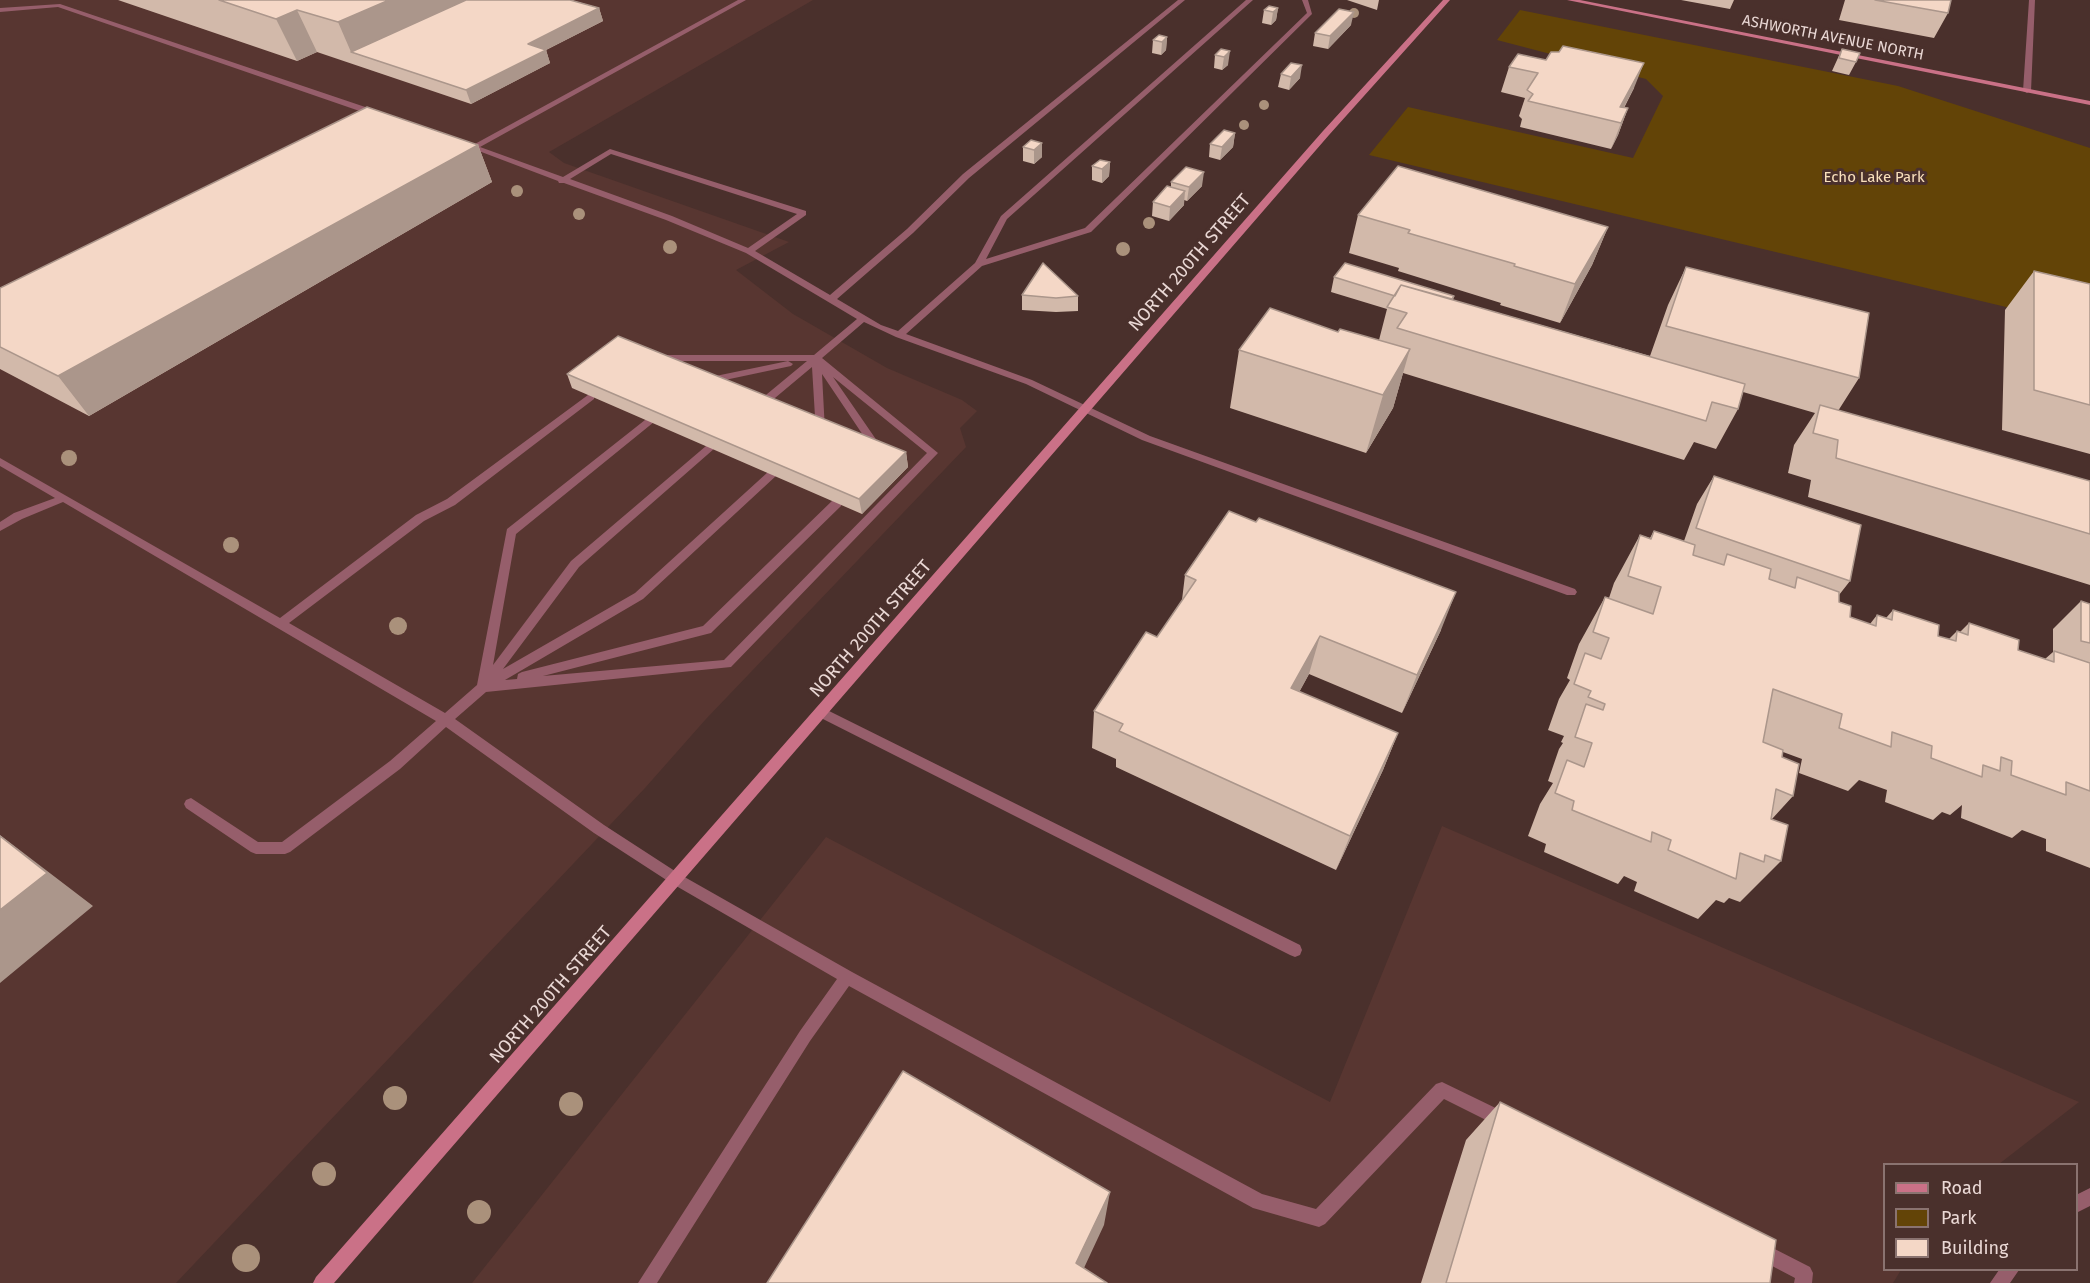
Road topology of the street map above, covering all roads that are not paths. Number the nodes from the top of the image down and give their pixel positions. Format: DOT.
graph roads {
  1 [pos="743,0"];
  2 [pos="1182,0"];
  3 [pos="1250,0"];
  4 [pos="1305,0"];
  5 [pos="1447,0"];
  6 [pos="1570,0"];
  7 [pos="2032,0"];
  8 [pos="0,10"];
  9 [pos="2027,91"];
  10 [pos="2090,103"];
  11 [pos="387,117"];
  12 [pos="452,140"];
  13 [pos="475,147"];
  14 [pos="562,181"];
  15 [pos="749,251"];
  16 [pos="979,264"];
  17 [pos="831,300"];
  18 [pos="862,319"];
  19 [pos="899,335"];
  20 [pos="653,358"];
  21 [pos="816,358"];
  22 [pos="700,382"];
  23 [pos="591,397"];
  24 [pos="759,406"];
  25 [pos="1087,410"];
  26 [pos="649,422"];
  27 [pos="820,431"];
  28 [pos="710,448"];
  29 [pos="883,457"];
  30 [pos="0,461"];
  31 [pos="772,475"];
  32 [pos="64,498"];
  33 [pos="837,503"];
  34 [pos="0,527"];
  35 [pos="1571,592"];
  36 [pos="280,624"];
  37 [pos="483,687"];
  38 [pos="821,712"];
  39 [pos="446,720"];
  40 [pos="191,804"];
  41 [pos="676,879"];
  42 [pos="1295,950"];
  43 [pos="847,977"];
  44 [pos="1517,1128"];
  45 [pos="1751,1246"];
  46 [pos="322,1283"];
  47 [pos="647,1283"];
  48 [pos="1803,1283"];
  1 -- 13 [label="street"];
  2 -- 17 [label="street"];
  3 -- 16 [label="street"];
  4 -- 16 [label="street"];
  5 -- 25 [label="street, NORTH 200TH STREET"];
  6 -- 9 [label="street, ASHWORTH AVENUE NORTH"];
  7 -- 9 [label="street"];
  8 -- 11 [label="street"];
  9 -- 10 [label="street, ASHWORTH AVENUE NORTH"];
  12 -- 13 [label="street"];
  13 -- 14 [label="street"];
  14 -- 15 [label="street"];
  14 -- 15 [label="street"];
  15 -- 17 [label="street"];
  16 -- 19 [label="street"];
  17 -- 18 [label="street"];
  18 -- 19 [label="street"];
  18 -- 21 [label="street"];
  19 -- 25 [label="street"];
  20 -- 21 [label="street"];
  21 -- 22 [label="street"];
  21 -- 24 [label="street"];
  21 -- 27 [label="street"];
  21 -- 29 [label="street"];
  21 -- 37 [label="street"];
  23 -- 36 [label="street"];
  25 -- 35 [label="street"];
  25 -- 38 [label="street, NORTH 200TH STREET"];
  26 -- 37 [label="street"];
  28 -- 37 [label="street"];
  30 -- 32 [label="street"];
  31 -- 37 [label="street"];
  32 -- 34 [label="street"];
  32 -- 36 [label="street"];
  33 -- 37 [label="street"];
  36 -- 39 [label="street"];
  37 -- 39 [label="street"];
  38 -- 41 [label="street, NORTH 200TH STREET"];
  38 -- 42 [label="street"];
  39 -- 40 [label="street"];
  39 -- 41 [label="street"];
  41 -- 43 [label="street"];
  41 -- 46 [label="street, NORTH 200TH STREET"];
  43 -- 44 [label="street"];
  43 -- 47 [label="street"];
  45 -- 48 [label="street"];
}
